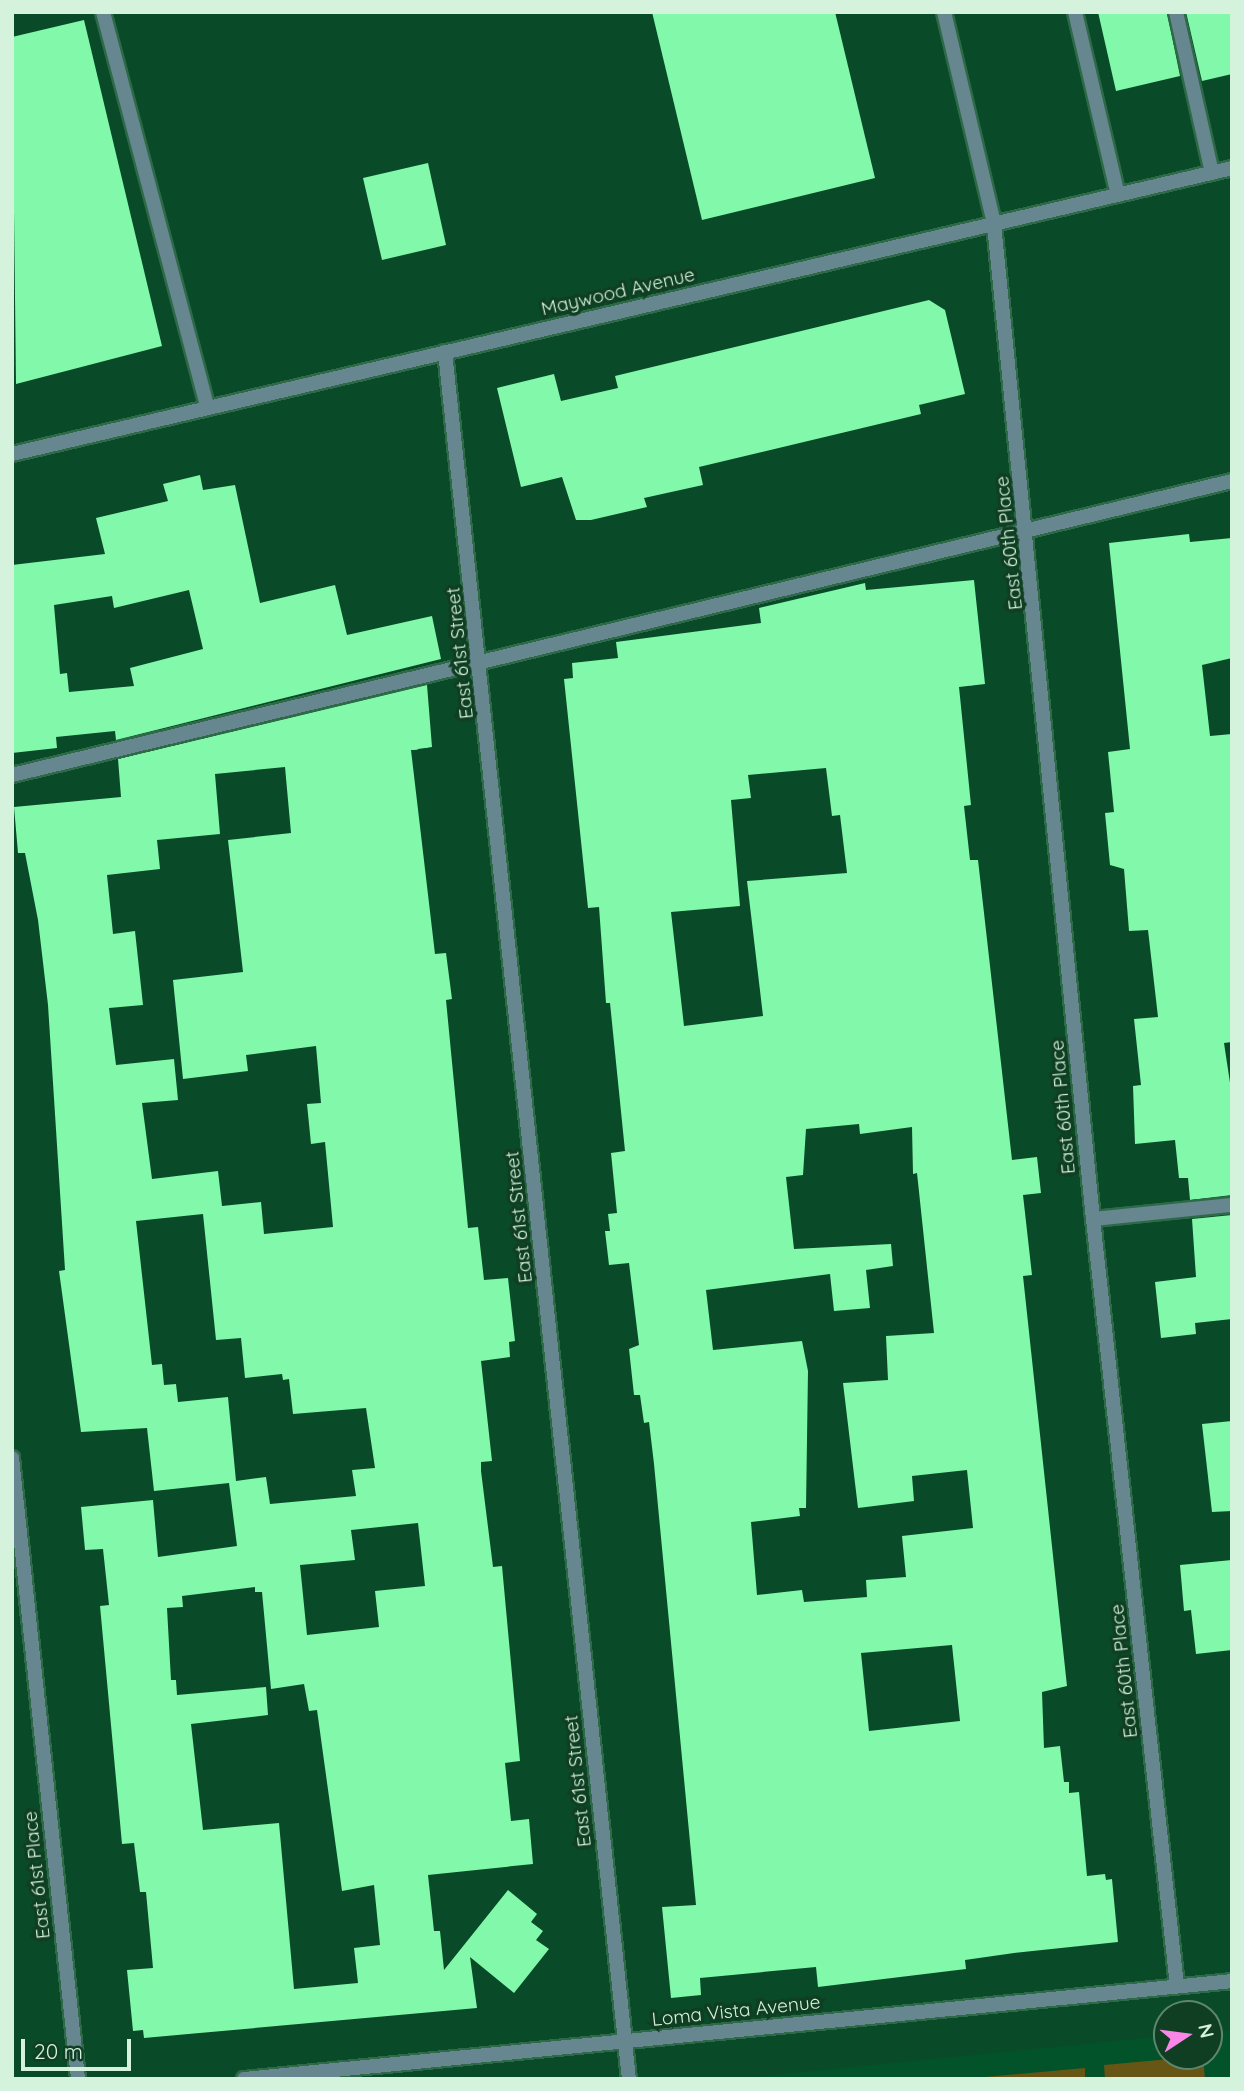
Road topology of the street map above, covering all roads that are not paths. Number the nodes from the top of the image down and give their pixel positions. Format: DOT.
graph roads {
  1 [pos="103,12"];
  2 [pos="944,12"];
  3 [pos="1075,12"];
  4 [pos="1176,12"];
  5 [pos="1232,168"];
  6 [pos="1212,173"];
  7 [pos="1118,195"];
  8 [pos="994,223"];
  9 [pos="446,352"];
  10 [pos="207,407"];
  11 [pos="12,454"];
  12 [pos="1232,481"];
  13 [pos="1027,528"];
  14 [pos="480,660"];
  15 [pos="12,775"];
  16 [pos="1232,1205"];
  17 [pos="1093,1219"];
  18 [pos="12,1458"];
  19 [pos="1232,1981"];
  20 [pos="1177,1986"];
  21 [pos="625,2041"];
  22 [pos="78,2079"];
  23 [pos="244,2079"];
  24 [pos="629,2079"];
  1 -- 10 [label="street"];
  2 -- 8 [label="street, East 60th Place"];
  3 -- 7 [label="street"];
  4 -- 6 [label="street"];
  5 -- 6 [label="street, Maywood Avenue"];
  6 -- 7 [label="street, Maywood Avenue"];
  7 -- 8 [label="street, Maywood Avenue"];
  8 -- 9 [label="street, Maywood Avenue"];
  8 -- 13 [label="street, East 60th Place"];
  9 -- 10 [label="street, Maywood Avenue"];
  9 -- 14 [label="street, East 61st Street"];
  10 -- 11 [label="street, Maywood Avenue"];
  12 -- 13 [label="street"];
  13 -- 14 [label="street"];
  13 -- 17 [label="street, East 60th Place"];
  14 -- 15 [label="street"];
  14 -- 21 [label="street, East 61st Street"];
  16 -- 17 [label="street"];
  17 -- 20 [label="street, East 60th Place"];
  18 -- 22 [label="street, East 61st Place"];
  19 -- 20 [label="street, Loma Vista Avenue"];
  20 -- 21 [label="street, Loma Vista Avenue"];
  21 -- 23 [label="street, Loma Vista Avenue"];
  21 -- 24 [label="street, East 61st Street"];
}
